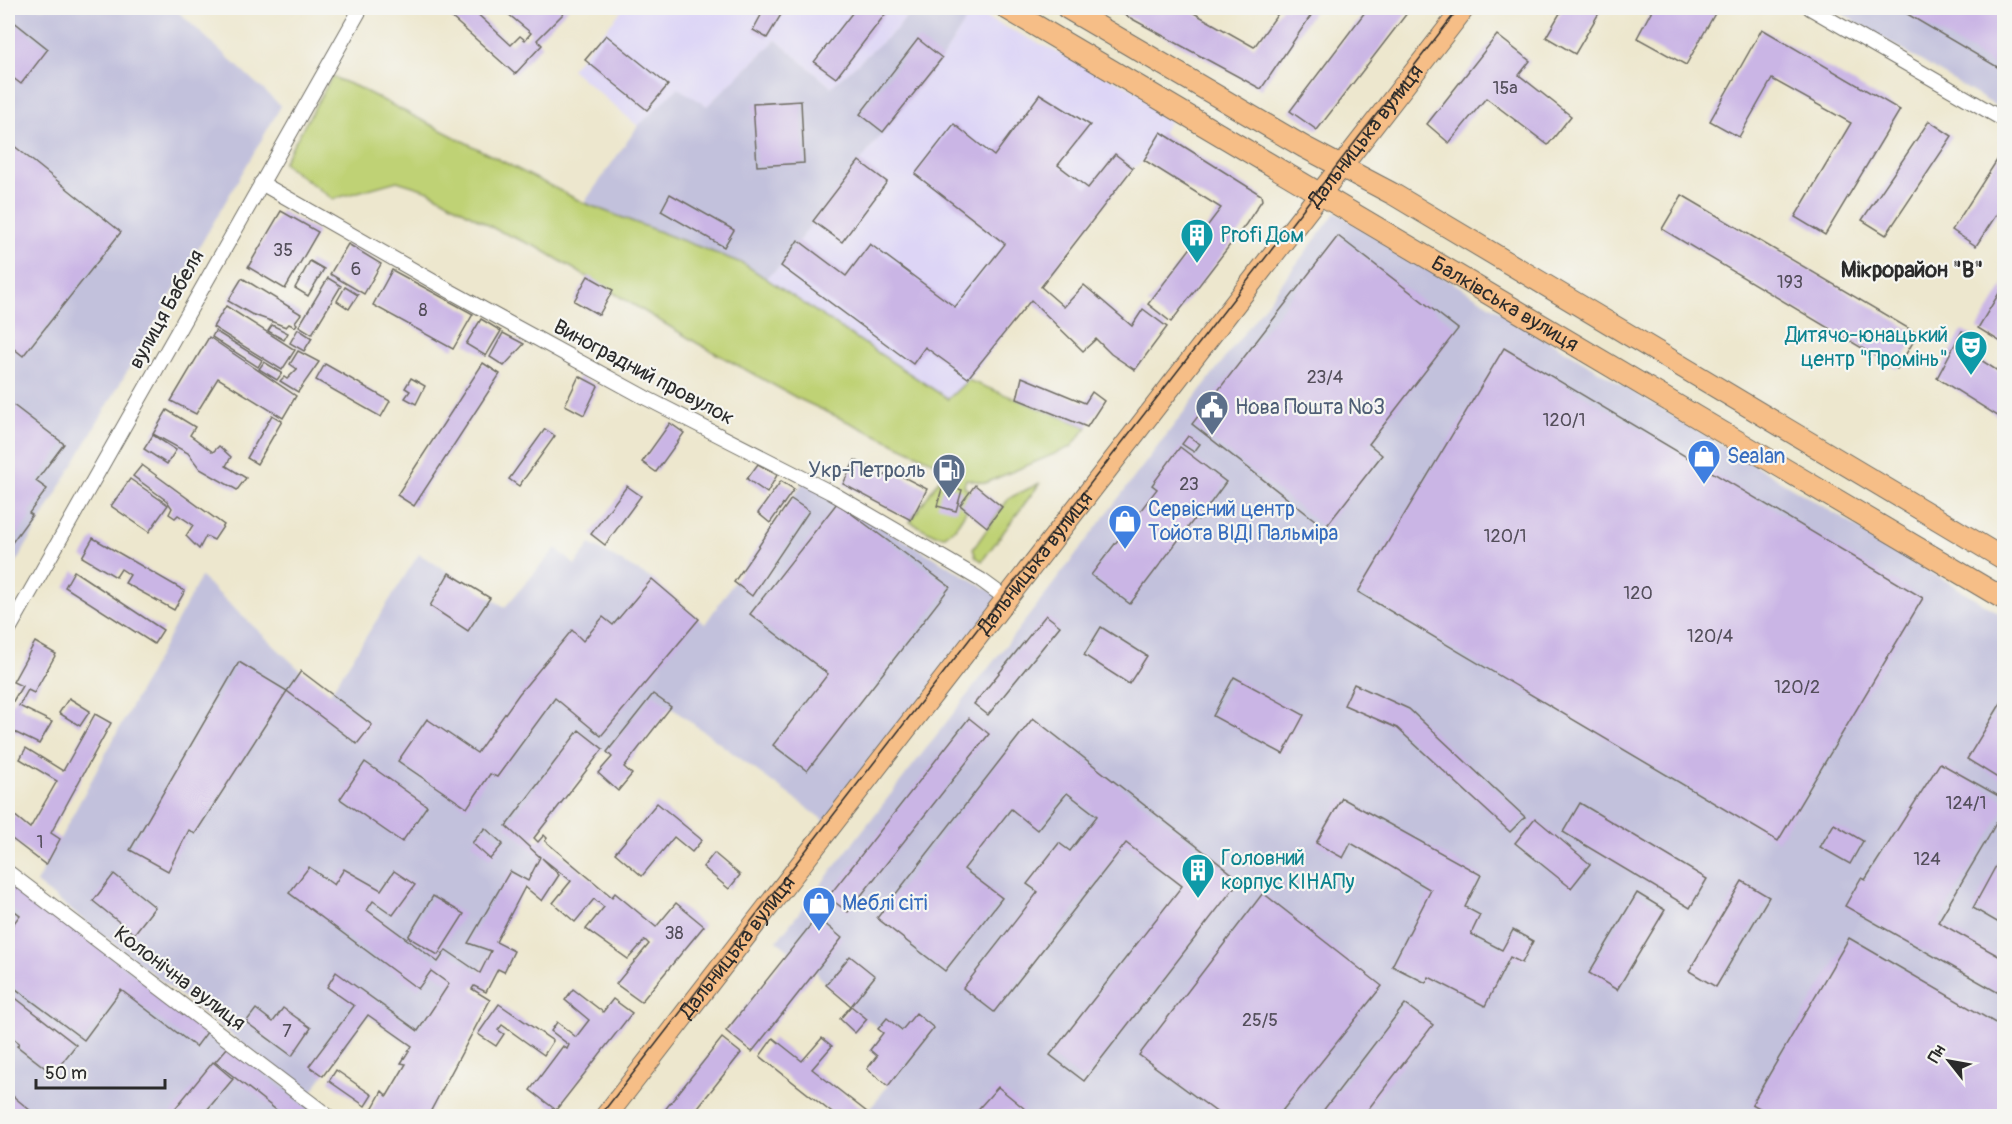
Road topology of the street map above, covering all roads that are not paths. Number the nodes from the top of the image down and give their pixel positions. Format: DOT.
graph roads {
  1 [pos="361,8"];
  2 [pos="1006,8"];
  3 [pos="1067,8"];
  4 [pos="1464,8"];
  5 [pos="1810,8"];
  6 [pos="2004,120"];
  7 [pos="1341,166"];
  8 [pos="261,183"];
  9 [pos="1321,193"];
  10 [pos="2004,560"];
  11 [pos="1007,599"];
  12 [pos="2004,599"];
  13 [pos="8,631"];
  14 [pos="8,872"];
  15 [pos="328,1116"];
  16 [pos="606,1116"];
  1 -- 8 [label="street, вулиця Бабеля"];
  2 -- 9 [label="main road, Балківська вулиця"];
  3 -- 7 [label="main road, Балківська вулиця"];
  4 -- 7 [label="main road, Дальницька вулиця"];
  5 -- 6 [label="street"];
  7 -- 9 [label="main road, Дальницька вулиця"];
  7 -- 10 [label="main road, Балківська вулиця"];
  8 -- 11 [label="street, Виноградний провулок"];
  8 -- 13 [label="street, вулиця Бабеля"];
  9 -- 11 [label="main road, Дальницька вулиця"];
  9 -- 12 [label="main road, Балківська вулиця"];
  11 -- 16 [label="main road, Дальницька вулиця"];
  14 -- 15 [label="street, Колонічна вулиця"];
}
